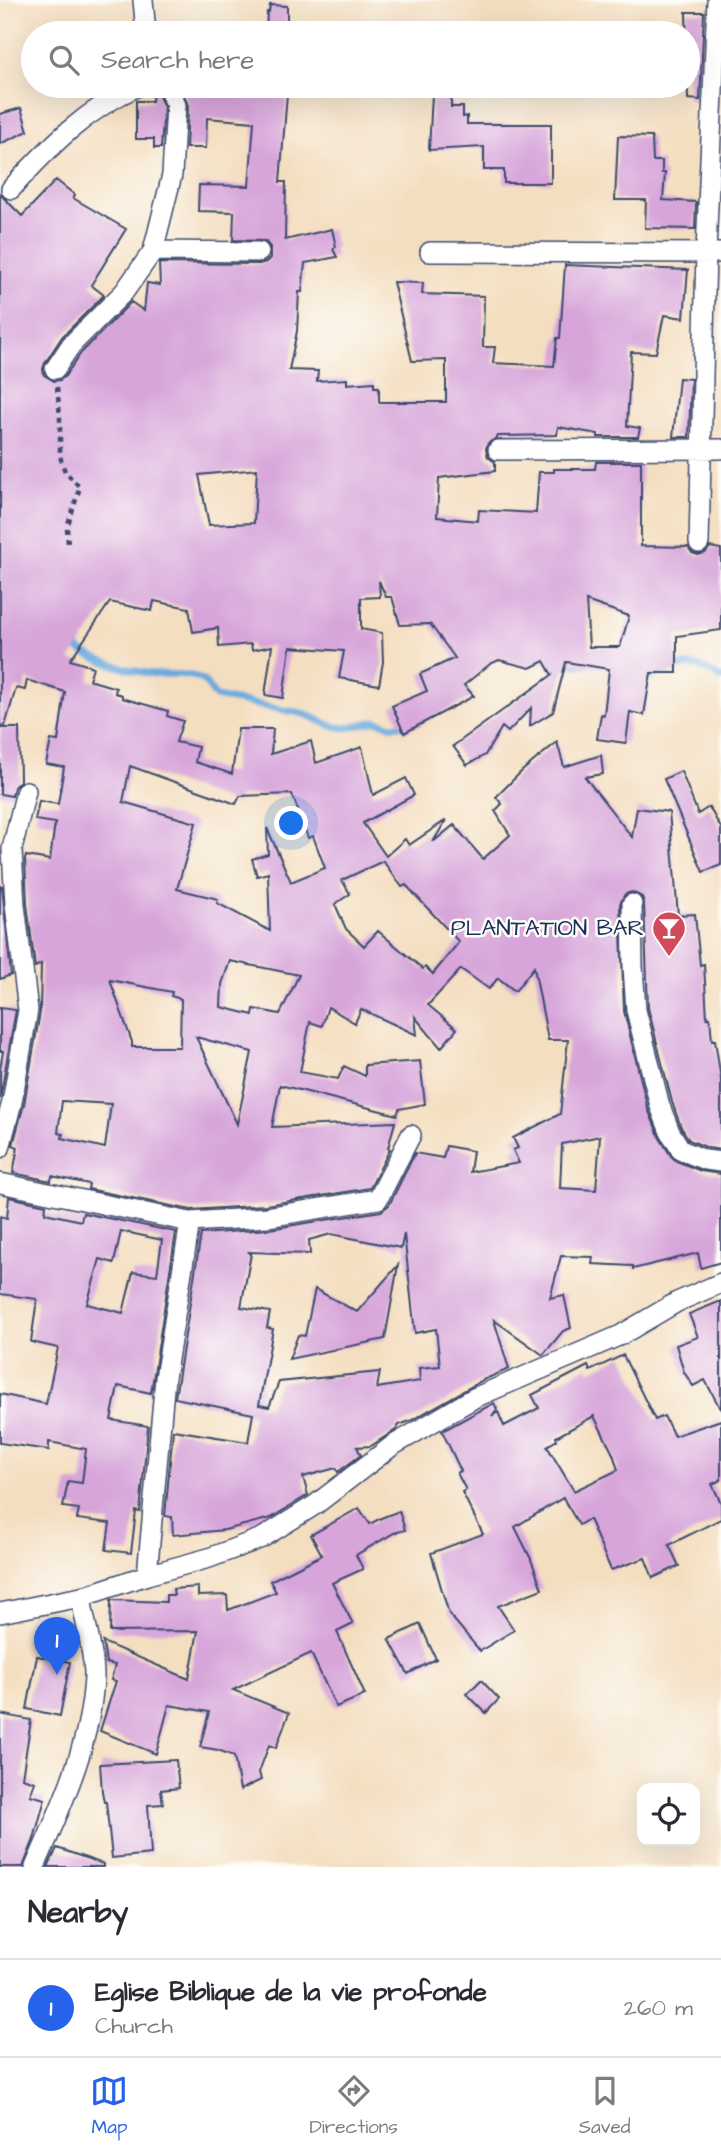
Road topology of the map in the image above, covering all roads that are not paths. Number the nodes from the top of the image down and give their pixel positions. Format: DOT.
graph roads {
  1 [pos="143,0"];
  2 [pos="717,0"];
  3 [pos="145,21"];
  4 [pos="113,98"];
  5 [pos="173,98"];
  6 [pos="11,189"];
  7 [pos="153,251"];
  8 [pos="259,252"];
  9 [pos="430,252"];
  10 [pos="713,253"];
  11 [pos="55,369"];
  12 [pos="711,449"];
  13 [pos="498,450"];
  14 [pos="699,543"];
  15 [pos="26,791"];
  16 [pos="632,904"];
  17 [pos="411,1135"];
  18 [pos="0,1148"];
  19 [pos="721,1162"];
  20 [pos="0,1183"];
  21 [pos="190,1222"];
  22 [pos="721,1283"];
  23 [pos="147,1575"];
  24 [pos="80,1597"];
  25 [pos="0,1613"];
  26 [pos="35,1867"];
  1 -- 3 [label="street"];
  2 -- 10 [label="street"];
  4 -- 6 [label="street"];
  5 -- 7 [label="street"];
  7 -- 8 [label="street"];
  7 -- 11 [label="street"];
  9 -- 10 [label="street"];
  10 -- 12 [label="street"];
  12 -- 13 [label="street"];
  12 -- 14 [label="street"];
  15 -- 18 [label="street"];
  16 -- 19 [label="street"];
  17 -- 21 [label="street"];
  20 -- 21 [label="street"];
  21 -- 23 [label="street"];
  22 -- 23 [label="street"];
  23 -- 24 [label="street"];
  24 -- 25 [label="street"];
  24 -- 26 [label="street"];
}
